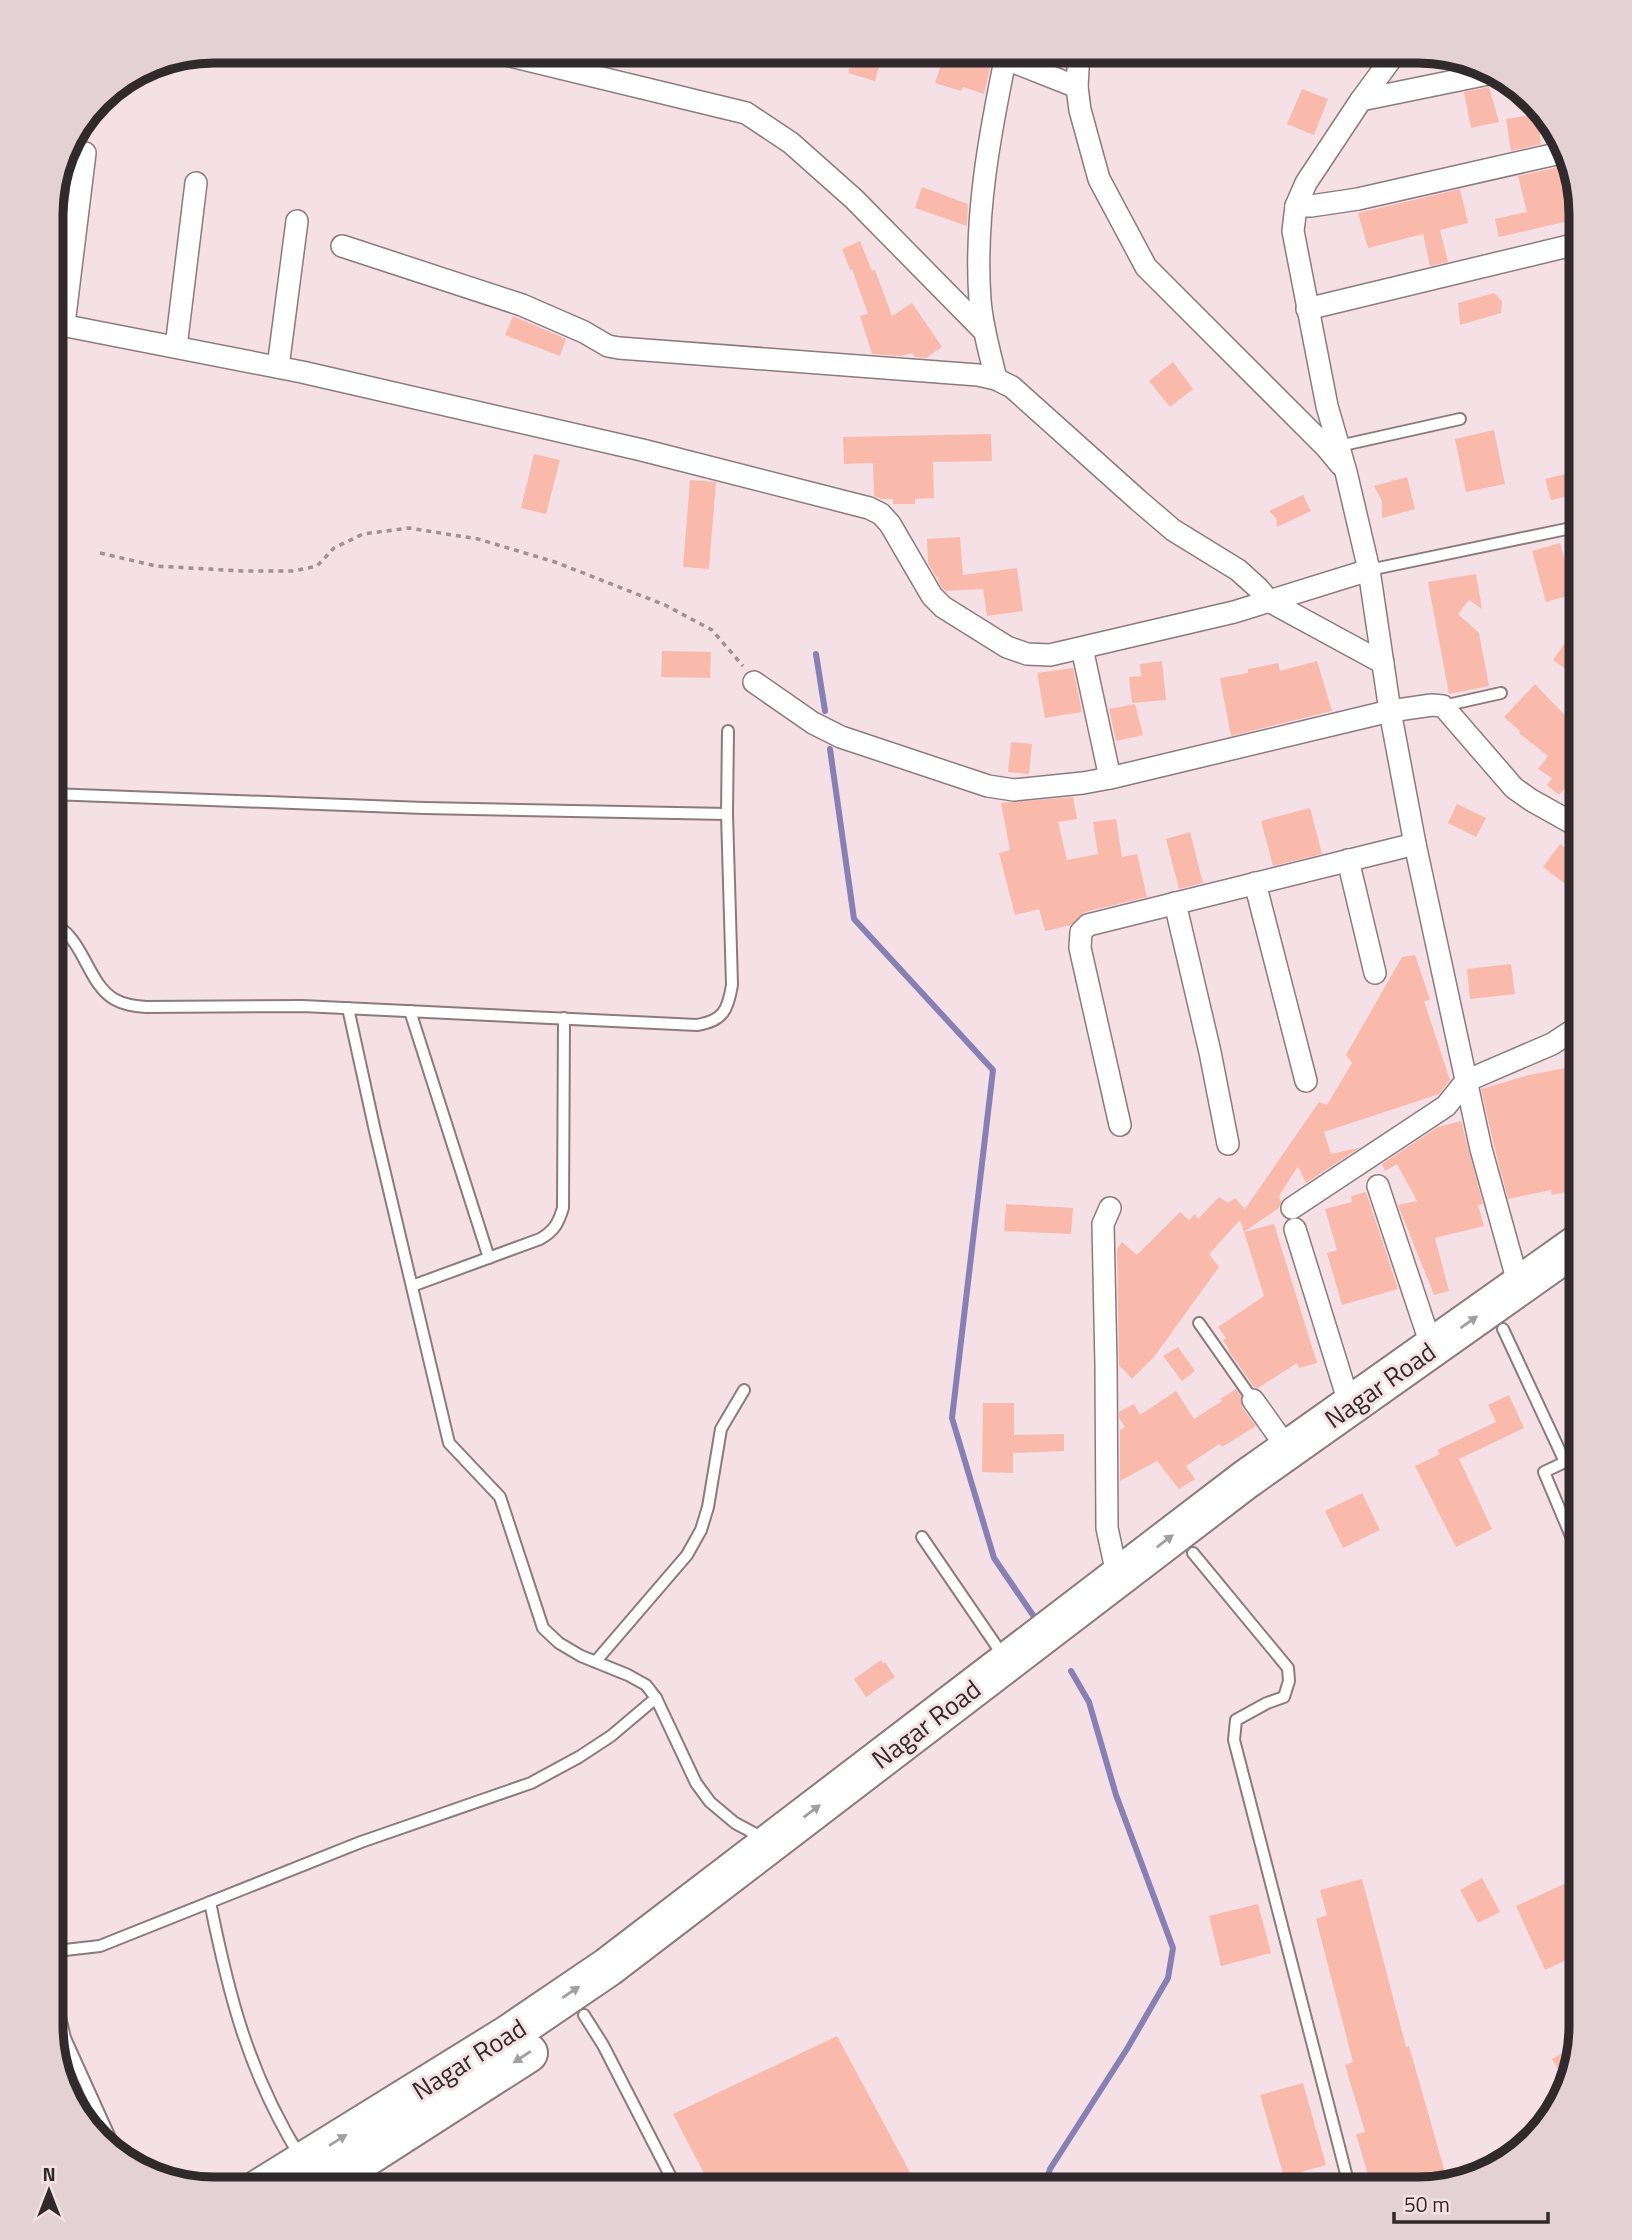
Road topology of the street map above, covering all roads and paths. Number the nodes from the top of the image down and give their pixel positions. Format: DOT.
graph roads {
  1 [pos="540,63"];
  2 [pos="1005,63"];
  3 [pos="1025,63"];
  4 [pos="1078,63"];
  5 [pos="1388,63"];
  6 [pos="1478,76"];
  7 [pos="1077,86"];
  8 [pos="1361,100"];
  9 [pos="85,153"];
  10 [pos="1557,154"];
  11 [pos="196,183"];
  12 [pos="1296,206"];
  13 [pos="297,221"];
  14 [pos="342,246"];
  15 [pos="1569,246"];
  16 [pos="63,292"];
  17 [pos="1307,309"];
  18 [pos="63,324"];
  19 [pos="984,331"];
  20 [pos="176,347"];
  21 [pos="278,367"];
  22 [pos="996,379"];
  23 [pos="1460,419"];
  24 [pos="1339,446"];
  25 [pos="1346,472"];
  26 [pos="1569,528"];
  27 [pos="100,553"];
  28 [pos="1369,570"];
  29 [pos="1269,601"];
  30 [pos="1082,648"];
  31 [pos="1383,663"];
  32 [pos="754,682"];
  33 [pos="1501,693"];
  34 [pos="1443,706"];
  35 [pos="1390,711"];
  36 [pos="728,731"];
  37 [pos="1110,778"];
  38 [pos="63,793"];
  39 [pos="727,814"];
  40 [pos="1569,821"];
  41 [pos="1415,844"];
  42 [pos="1348,860"];
  43 [pos="1255,883"];
  44 [pos="1175,903"];
  45 [pos="63,932"];
  46 [pos="1375,973"];
  47 [pos="348,1009"];
  48 [pos="410,1011"];
  49 [pos="564,1018"];
  50 [pos="1569,1033"];
  51 [pos="1306,1081"];
  52 [pos="1466,1081"];
  53 [pos="1120,1125"];
  54 [pos="1228,1144"];
  55 [pos="1378,1185"];
  56 [pos="1110,1208"];
  57 [pos="1569,1251"];
  58 [pos="489,1258"];
  59 [pos="1569,1282"];
  60 [pos="412,1286"];
  61 [pos="1519,1286"];
  62 [pos="1199,1323"];
  63 [pos="1503,1329"];
  64 [pos="1432,1348"];
  65 [pos="744,1390"];
  66 [pos="1253,1400"];
  67 [pos="1350,1406"];
  68 [pos="1288,1449"];
  69 [pos="1569,1531"];
  70 [pos="922,1537"];
  71 [pos="1193,1553"];
  72 [pos="1115,1579"];
  73 [pos="596,1661"];
  74 [pos="1007,1662"];
  75 [pos="656,1698"];
  76 [pos="771,1843"];
  77 [pos="210,1902"];
  78 [pos="63,1950"];
  79 [pos="584,2015"];
  80 [pos="63,2030"];
  81 [pos="109,2135"];
  82 [pos="309,2175"];
  83 [pos="671,2177"];
  84 [pos="1347,2177"];
  1 -- 19 [label="street"];
  2 -- 19 [label="street"];
  3 -- 7 [label="street"];
  4 -- 7 [label="street"];
  5 -- 8 [label="street"];
  6 -- 8 [label="street"];
  7 -- 25 [label="street"];
  8 -- 12 [label="street"];
  9 -- 16 [label="street"];
  10 -- 12 [label="street"];
  11 -- 20 [label="street"];
  12 -- 17 [label="street"];
  13 -- 21 [label="street"];
  14 -- 22 [label="street"];
  15 -- 17 [label="street"];
  17 -- 24 [label="street"];
  18 -- 20 [label="street"];
  19 -- 22 [label="street"];
  20 -- 21 [label="street"];
  21 -- 30 [label="street"];
  22 -- 29 [label="street"];
  23 -- 24 [label="lane"];
  24 -- 25 [label="street"];
  25 -- 28 [label="street"];
  26 -- 28 [label="lane"];
  27 -- 32 [label="path"];
  28 -- 29 [label="street"];
  28 -- 31 [label="street"];
  29 -- 30 [label="street"];
  29 -- 31 [label="street"];
  30 -- 37 [label="street"];
  31 -- 35 [label="street"];
  32 -- 37 [label="street"];
  33 -- 34 [label="lane"];
  34 -- 35 [label="street"];
  34 -- 40 [label="street"];
  35 -- 37 [label="street"];
  35 -- 41 [label="street"];
  36 -- 39 [label="lane"];
  38 -- 39 [label="lane"];
  39 -- 49 [label="lane"];
  41 -- 42 [label="street"];
  41 -- 52 [label="street"];
  42 -- 43 [label="street"];
  42 -- 46 [label="street"];
  43 -- 44 [label="street"];
  43 -- 51 [label="street"];
  44 -- 53 [label="street"];
  44 -- 54 [label="street"];
  45 -- 47 [label="lane"];
  47 -- 48 [label="lane"];
  47 -- 60 [label="lane"];
  48 -- 49 [label="lane"];
  48 -- 58 [label="lane"];
  49 -- 58 [label="lane"];
  50 -- 52 [label="street"];
  52 -- 61 [label="street"];
  52 -- 67 [label="street"];
  55 -- 64 [label="street"];
  56 -- 72 [label="street"];
  57 -- 61 [label="highway, Nagar Road"];
  58 -- 60 [label="lane"];
  59 -- 63 [label="highway, Nagar Road"];
  60 -- 73 [label="lane"];
  64 -- 61 [label="highway, Nagar Road, one-way"];
  62 -- 66 [label="lane"];
  63 -- 69 [label="lane"];
  63 -- 71 [label="highway, Nagar Road"];
  64 -- 67 [label="highway, Nagar Road"];
  65 -- 73 [label="lane"];
  66 -- 68 [label="street"];
  67 -- 68 [label="highway, Nagar Road"];
  72 -- 68 [label="highway, Nagar Road, one-way"];
  70 -- 74 [label="lane"];
  71 -- 79 [label="highway, Nagar Road"];
  71 -- 84 [label="lane"];
  72 -- 74 [label="highway, Nagar Road"];
  73 -- 75 [label="lane"];
  76 -- 74 [label="highway, Nagar Road, one-way"];
  75 -- 76 [label="lane"];
  75 -- 77 [label="lane"];
  82 -- 76 [label="highway, Nagar Road, one-way"];
  77 -- 78 [label="lane"];
  77 -- 82 [label="lane"];
  79 -- 82 [label="highway, Nagar Road, one-way"];
  79 -- 83 [label="lane"];
  80 -- 81 [label="lane"];
}
